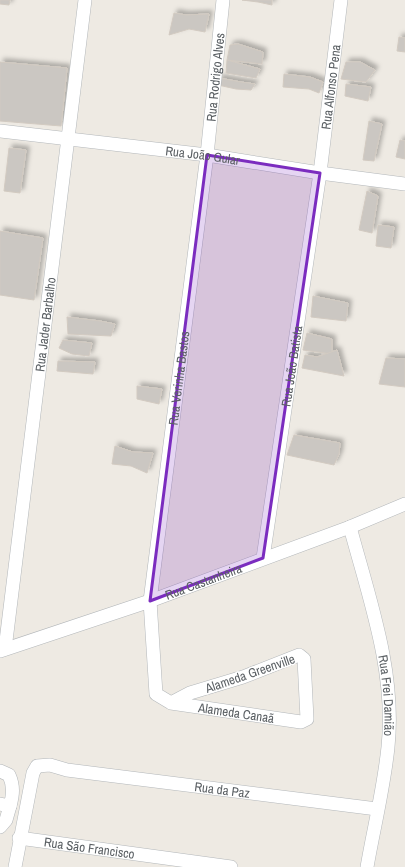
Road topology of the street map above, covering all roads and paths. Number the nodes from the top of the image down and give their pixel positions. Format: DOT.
graph roads {
  1 [pos="85,0"];
  2 [pos="223,0"];
  3 [pos="341,0"];
  4 [pos="0,131"];
  5 [pos="69,138"];
  6 [pos="208,155"];
  7 [pos="320,173"];
  8 [pos="405,184"];
  9 [pos="405,504"];
  10 [pos="350,527"];
  11 [pos="263,558"];
  12 [pos="150,601"];
  13 [pos="2,650"];
  14 [pos="171,703"];
  15 [pos="301,722"];
  16 [pos="0,771"];
  17 [pos="5,805"];
  18 [pos="377,809"];
  19 [pos="0,827"];
  20 [pos="20,838"];
  21 [pos="15,867"];
  22 [pos="231,867"];
  23 [pos="367,867"];
  1 -- 5 [label="street, Rua Jader Barbalho"];
  2 -- 6 [label="street, Rua Rodrigo Alves"];
  3 -- 7 [label="street, Rua Alfonso Pena"];
  4 -- 5 [label="street, Rua João Gular"];
  5 -- 6 [label="street, Rua João Gular"];
  5 -- 13 [label="street, Rua Jader Barbalho"];
  6 -- 7 [label="street, Rua João Gular"];
  6 -- 12 [label="street, Rua Verinha Bastos"];
  7 -- 8 [label="street, Rua João Gular"];
  7 -- 11 [label="street, Rua João Batista"];
  9 -- 10 [label="street, Rua Castanheira"];
  10 -- 11 [label="street, Rua Castanheira"];
  10 -- 18 [label="street, Rua Frei Damião"];
  11 -- 12 [label="street, Rua Castanheira"];
  12 -- 13 [label="street, Rua Castanheira"];
  12 -- 14 [label="street, Rua Verinha Bastos"];
  14 -- 15 [label="street, Alameda Canaã"];
  14 -- 15 [label="street, Alameda Greenville"];
  16 -- 17 [label="street"];
  17 -- 19 [label="street"];
  18 -- 20 [label="street, Rua da Paz"];
  18 -- 23 [label="street, Rua Frei Damião"];
  20 -- 21 [label="street"];
  20 -- 22 [label="street, Rua São Francisco"];
}
